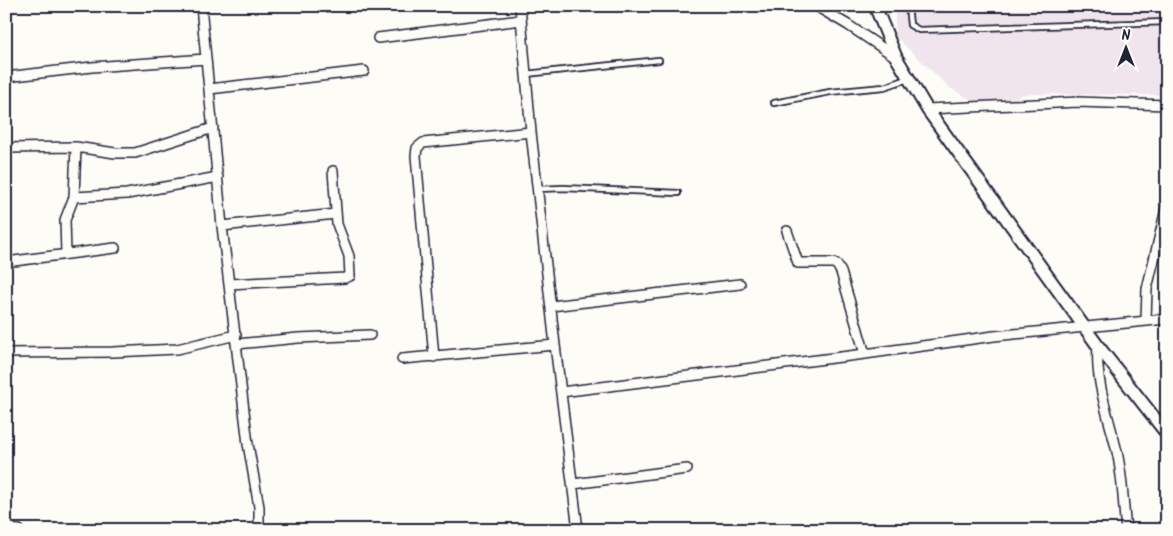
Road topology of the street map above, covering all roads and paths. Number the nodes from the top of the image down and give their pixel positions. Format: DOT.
graph roads {
  1 [pos="201,6"];
  2 [pos="520,6"];
  3 [pos="816,6"];
  4 [pos="875,6"];
  5 [pos="908,6"];
  6 [pos="521,20"];
  7 [pos="1167,22"];
  8 [pos="378,38"];
  9 [pos="896,57"];
  10 [pos="206,59"];
  11 [pos="659,60"];
  12 [pos="364,71"];
  13 [pos="526,74"];
  14 [pos="6,77"];
  15 [pos="908,79"];
  16 [pos="209,90"];
  17 [pos="774,103"];
  18 [pos="1167,105"];
  19 [pos="926,109"];
  20 [pos="213,128"];
  21 [pos="531,132"];
  22 [pos="76,147"];
  23 [pos="6,148"];
  24 [pos="333,171"];
  25 [pos="218,177"];
  26 [pos="538,189"];
  27 [pos="678,193"];
  28 [pos="74,197"];
  29 [pos="1167,205"];
  30 [pos="336,214"];
  31 [pos="222,226"];
  32 [pos="787,231"];
  33 [pos="115,248"];
  34 [pos="66,254"];
  35 [pos="6,262"];
  36 [pos="229,284"];
  37 [pos="740,284"];
  38 [pos="551,306"];
  39 [pos="1167,319"];
  40 [pos="1146,320"];
  41 [pos="1084,326"];
  42 [pos="370,335"];
  43 [pos="236,339"];
  44 [pos="555,345"];
  45 [pos="1098,346"];
  46 [pos="6,353"];
  47 [pos="865,354"];
  48 [pos="434,357"];
  49 [pos="402,359"];
  50 [pos="561,392"];
  51 [pos="1167,434"];
  52 [pos="687,469"];
  53 [pos="573,484"];
  54 [pos="6,529"];
  55 [pos="19,530"];
  56 [pos="259,530"];
  57 [pos="578,530"];
  58 [pos="1126,530"];
  1 -- 10 [label="street"];
  2 -- 6 [label="street"];
  3 -- 9 [label="street"];
  4 -- 9 [label="street"];
  5 -- 7 [label="lane"];
  6 -- 8 [label="street"];
  6 -- 13 [label="street"];
  9 -- 15 [label="street"];
  10 -- 14 [label="street"];
  10 -- 16 [label="street"];
  11 -- 13 [label="lane"];
  12 -- 16 [label="street"];
  13 -- 21 [label="street"];
  15 -- 17 [label="lane"];
  15 -- 19 [label="street"];
  16 -- 20 [label="street"];
  18 -- 19 [label="street"];
  19 -- 41 [label="street"];
  20 -- 22 [label="street"];
  20 -- 25 [label="street"];
  21 -- 26 [label="street"];
  21 -- 48 [label="street"];
  22 -- 23 [label="street"];
  22 -- 28 [label="street"];
  24 -- 30 [label="street"];
  25 -- 28 [label="street"];
  25 -- 31 [label="street"];
  26 -- 27 [label="lane"];
  26 -- 38 [label="street"];
  28 -- 34 [label="street"];
  29 -- 40 [label="street"];
  30 -- 31 [label="street"];
  30 -- 36 [label="street"];
  31 -- 36 [label="street"];
  32 -- 47 [label="street"];
  33 -- 34 [label="street"];
  34 -- 35 [label="street"];
  36 -- 43 [label="street"];
  37 -- 38 [label="street"];
  38 -- 44 [label="street"];
  39 -- 40 [label="street"];
  40 -- 41 [label="street"];
  41 -- 45 [label="street"];
  41 -- 47 [label="street"];
  42 -- 43 [label="street"];
  43 -- 46 [label="street"];
  43 -- 56 [label="street"];
  44 -- 48 [label="street"];
  44 -- 50 [label="street"];
  45 -- 51 [label="street"];
  45 -- 58 [label="street"];
  47 -- 50 [label="street"];
  48 -- 49 [label="street"];
  50 -- 53 [label="street"];
  52 -- 53 [label="street"];
  53 -- 57 [label="street"];
  54 -- 55 [label="street"];
}
